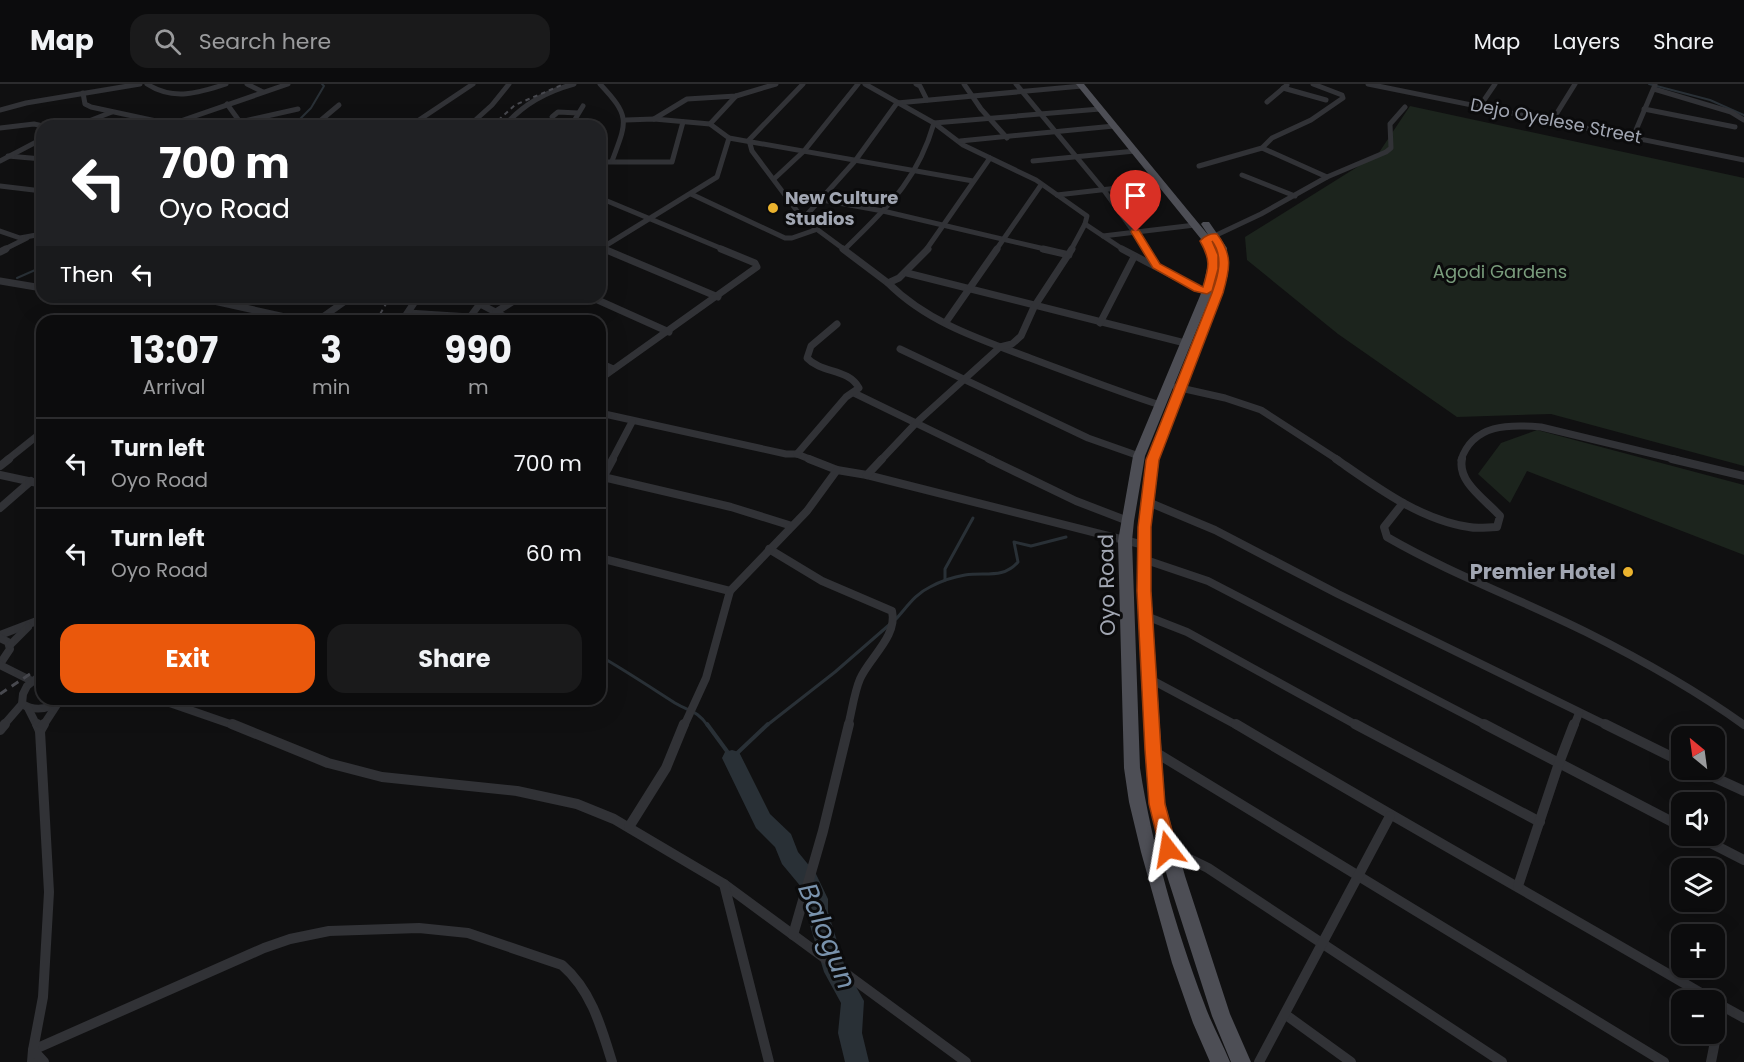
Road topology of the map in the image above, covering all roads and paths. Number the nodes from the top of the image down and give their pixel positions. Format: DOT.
graph roads {
  1 [pos="140,84"];
  2 [pos="147,84"];
  3 [pos="226,84"];
  4 [pos="247,84"];
  5 [pos="288,84"];
  6 [pos="473,84"];
  7 [pos="509,84"];
  8 [pos="574,84"];
  9 [pos="600,84"];
  10 [pos="776,84"];
  11 [pos="803,84"];
  12 [pos="858,84"];
  13 [pos="865,84"];
  14 [pos="916,84"];
  15 [pos="964,84"];
  16 [pos="1016,84"];
  17 [pos="1313,84"];
  18 [pos="1368,84"];
  19 [pos="1495,84"];
  20 [pos="1575,84"];
  21 [pos="1084,85"];
  22 [pos="1285,86"];
  23 [pos="1655,87"];
  24 [pos="1022,90"];
  25 [pos="263,92"];
  26 [pos="83,93"];
  27 [pos="736,96"];
  28 [pos="973,96"];
  29 [pos="927,100"];
  30 [pos="1326,100"];
  31 [pos="1267,102"];
  32 [pos="897,103"];
  33 [pos="227,104"];
  34 [pos="339,105"];
  35 [pos="583,106"];
  36 [pos="1480,106"];
  37 [pos="1405,107"];
  38 [pos="1644,108"];
  39 [pos="298,109"];
  40 [pos="1100,109"];
  41 [pos="0,110"];
  42 [pos="113,111"];
  43 [pos="578,113"];
  44 [pos="1042,114"];
  45 [pos="552,117"];
  46 [pos="654,119"];
  47 [pos="990,119"];
  48 [pos="91,120"];
  49 [pos="148,120"];
  50 [pos="182,120"];
  51 [pos="239,120"];
  52 [pos="249,120"];
  53 [pos="321,120"];
  54 [pos="419,120"];
  55 [pos="475,120"];
  56 [pos="510,120"];
  57 [pos="574,120"];
  58 [pos="626,120"];
  59 [pos="1744,120"];
  60 [pos="1552,121"];
  61 [pos="683,122"];
  62 [pos="934,123"];
  63 [pos="36,124"];
  64 [pos="710,124"];
  65 [pos="1114,126"];
  66 [pos="1735,127"];
  67 [pos="0,128"];
  68 [pos="1057,130"];
  69 [pos="1633,137"];
  70 [pos="729,138"];
  71 [pos="1007,138"];
  72 [pos="750,140"];
  73 [pos="36,142"];
  74 [pos="957,142"];
  75 [pos="1262,148"];
  76 [pos="804,151"];
  77 [pos="7,156"];
  78 [pos="1077,156"];
  79 [pos="1143,157"];
  80 [pos="36,158"];
  81 [pos="990,158"];
  82 [pos="0,160"];
  83 [pos="612,160"];
  84 [pos="1744,160"];
  85 [pos="606,161"];
  86 [pos="855,161"];
  87 [pos="1033,161"];
  88 [pos="1199,166"];
  89 [pos="916,172"];
  90 [pos="1242,176"];
  91 [pos="1327,177"];
  92 [pos="775,178"];
  93 [pos="973,181"];
  94 [pos="1161,183"];
  95 [pos="1041,184"];
  96 [pos="0,186"];
  97 [pos="10,188"];
  98 [pos="1103,189"];
  99 [pos="36,190"];
  100 [pos="0,192"];
  101 [pos="691,194"];
  102 [pos="1058,195"];
  103 [pos="1295,196"];
  104 [pos="822,200"];
  105 [pos="606,201"];
  106 [pos="883,211"];
  107 [pos="803,219"];
  108 [pos="648,220"];
  109 [pos="1085,224"];
  110 [pos="1195,225"];
  111 [pos="944,227"];
  112 [pos="0,229"];
  113 [pos="815,230"];
  114 [pos="1136,232"];
  115 [pos="36,236"];
  116 [pos="1103,236"];
  117 [pos="27,238"];
  118 [pos="1209,238"];
  119 [pos="1003,241"];
  120 [pos="606,245"];
  121 [pos="606,250"];
  122 [pos="844,250"];
  123 [pos="0,252"];
  124 [pos="1069,255"];
  125 [pos="1134,257"];
  126 [pos="1157,266"];
  127 [pos="907,273"];
  128 [pos="0,281"];
  129 [pos="888,283"];
  130 [pos="36,287"];
  131 [pos="968,290"];
  132 [pos="1207,291"];
  133 [pos="718,297"];
  134 [pos="223,303"];
  135 [pos="342,303"];
  136 [pos="414,303"];
  137 [pos="510,303"];
  138 [pos="604,303"];
  139 [pos="480,304"];
  140 [pos="1034,307"];
  141 [pos="496,312"];
  142 [pos="408,313"];
  143 [pos="276,315"];
  144 [pos="326,315"];
  145 [pos="439,315"];
  146 [pos="472,315"];
  147 [pos="501,315"];
  148 [pos="946,322"];
  149 [pos="1100,323"];
  150 [pos="837,324"];
  151 [pos="669,332"];
  152 [pos="1185,344"];
  153 [pos="1000,346"];
  154 [pos="900,349"];
  155 [pos="606,366"];
  156 [pos="613,369"];
  157 [pos="606,374"];
  158 [pos="963,381"];
  159 [pos="1174,387"];
  160 [pos="854,393"];
  161 [pos="1160,405"];
  162 [pos="606,415"];
  163 [pos="632,422"];
  164 [pos="917,422"];
  165 [pos="36,437"];
  166 [pos="797,454"];
  167 [pos="1139,456"];
  168 [pos="0,466"];
  169 [pos="837,470"];
  170 [pos="606,472"];
  171 [pos="0,475"];
  172 [pos="867,475"];
  173 [pos="1744,476"];
  174 [pos="606,481"];
  175 [pos="36,483"];
  176 [pos="36,484"];
  177 [pos="1148,502"];
  178 [pos="1403,503"];
  179 [pos="0,508"];
  180 [pos="1128,520"];
  181 [pos="792,526"];
  182 [pos="1125,541"];
  183 [pos="1144,545"];
  184 [pos="769,549"];
  185 [pos="606,560"];
  186 [pos="1143,560"];
  187 [pos="730,591"];
  188 [pos="1146,616"];
  189 [pos="36,622"];
  190 [pos="30,625"];
  191 [pos="0,637"];
  192 [pos="10,645"];
  193 [pos="0,664"];
  194 [pos="36,678"];
  195 [pos="1150,679"];
  196 [pos="32,681"];
  197 [pos="50,705"];
  198 [pos="58,705"];
  199 [pos="177,705"];
  200 [pos="25,706"];
  201 [pos="1579,713"];
  202 [pos="1744,725"];
  203 [pos="0,730"];
  204 [pos="40,731"];
  205 [pos="1153,750"];
  206 [pos="1671,757"];
  207 [pos="1559,763"];
  208 [pos="1720,780"];
  209 [pos="1744,791"];
  210 [pos="1390,816"];
  211 [pos="1671,821"];
  212 [pos="1540,822"];
  213 [pos="629,827"];
  214 [pos="1717,846"];
  215 [pos="1168,849"];
  216 [pos="1744,860"];
  217 [pos="1355,875"];
  218 [pos="724,884"];
  219 [pos="1518,886"];
  220 [pos="793,935"];
  221 [pos="1322,946"];
  222 [pos="1694,990"];
  223 [pos="1725,1008"];
  224 [pos="1286,1015"];
  225 [pos="1744,1018"];
  226 [pos="1713,1044"];
  227 [pos="33,1056"];
  228 [pos="44,1062"];
  229 [pos="612,1062"];
  230 [pos="769,1062"];
  231 [pos="966,1062"];
  232 [pos="1220,1062"];
  233 [pos="1241,1062"];
  234 [pos="1259,1062"];
  235 [pos="1351,1062"];
  236 [pos="1502,1062"];
  237 [pos="1664,1062"];
  238 [pos="1711,1062"];
  1 -- 26 [label="street"];
  2 -- 3 [label="street"];
  4 -- 25 [label="street"];
  5 -- 25 [label="street"];
  6 -- 54 [label="street"];
  7 -- 55 [label="street"];
  8 -- 56 [label="street"];
  9 -- 58 [label="street"];
  10 -- 27 [label="street"];
  11 -- 72 [label="street"];
  12 -- 76 [label="street"];
  13 -- 32 [label="street"];
  14 -- 29 [label="street"];
  15 -- 28 [label="street"];
  16 -- 24 [label="street"];
  17 -- 75 [label="street"];
  18 -- 36 [label="street, Dejo Oyelese Street"];
  19 -- 36 [label="street"];
  20 -- 60 [label="street"];
  21 -- 24 [label="street"];
  21 -- 40 [label="main road, Oyo Road"];
  21 -- 79 [label="main road, Oyo Road"];
  22 -- 30 [label="street"];
  22 -- 31 [label="street"];
  23 -- 38 [label="street"];
  23 -- 59 [label="street"];
  24 -- 28 [label="street"];
  24 -- 44 [label="street"];
  25 -- 33 [label="street"];
  26 -- 41 [label="street"];
  26 -- 42 [label="street"];
  27 -- 46 [label="street"];
  27 -- 64 [label="street"];
  28 -- 29 [label="street"];
  28 -- 47 [label="street"];
  29 -- 32 [label="street"];
  32 -- 62 [label="street"];
  32 -- 86 [label="street"];
  33 -- 50 [label="street"];
  33 -- 51 [label="street"];
  34 -- 53 [label="street"];
  35 -- 43 [label="street"];
  36 -- 60 [label="street, Dejo Oyelese Street"];
  37 -- 91 [label="street"];
  38 -- 66 [label="street"];
  38 -- 69 [label="street"];
  39 -- 52 [label="street"];
  40 -- 44 [label="street"];
  40 -- 65 [label="main road, Oyo Road"];
  42 -- 48 [label="street"];
  42 -- 49 [label="street"];
  43 -- 45 [label="street"];
  43 -- 57 [label="street"];
  44 -- 47 [label="street"];
  44 -- 68 [label="street"];
  46 -- 58 [label="street"];
  46 -- 61 [label="street"];
  47 -- 62 [label="street"];
  47 -- 71 [label="street"];
  58 -- 83 [label="street"];
  60 -- 69 [label="street, Dejo Oyelese Street"];
  61 -- 64 [label="street"];
  61 -- 83 [label="street"];
  62 -- 74 [label="street"];
  62 -- 89 [label="street"];
  63 -- 67 [label="street"];
  64 -- 70 [label="street"];
  65 -- 68 [label="street"];
  65 -- 79 [label="main road, Oyo Road"];
  68 -- 71 [label="street"];
  68 -- 78 [label="street"];
  69 -- 84 [label="street, Dejo Oyelese Street"];
  70 -- 72 [label="street"];
  70 -- 101 [label="street"];
  71 -- 74 [label="street"];
  72 -- 76 [label="street"];
  72 -- 92 [label="street"];
  73 -- 77 [label="street"];
  74 -- 81 [label="street"];
  75 -- 88 [label="street"];
  75 -- 91 [label="street"];
  76 -- 86 [label="street"];
  76 -- 92 [label="street"];
  77 -- 80 [label="street"];
  77 -- 82 [label="street"];
  78 -- 79 [label="street"];
  78 -- 87 [label="street"];
  78 -- 98 [label="street"];
  79 -- 94 [label="main road, Oyo Road"];
  79 -- 118 [label="main road, Oyo Road"];
  81 -- 93 [label="street"];
  81 -- 95 [label="street"];
  83 -- 85 [label="street"];
  86 -- 89 [label="street"];
  86 -- 104 [label="street"];
  89 -- 93 [label="street"];
  89 -- 106 [label="street"];
  90 -- 103 [label="street"];
  91 -- 103 [label="street"];
  92 -- 107 [label="street"];
  93 -- 111 [label="street"];
  94 -- 98 [label="street"];
  94 -- 110 [label="main road, Oyo Road"];
  95 -- 102 [label="street"];
  95 -- 119 [label="street"];
  96 -- 97 [label="street"];
  97 -- 99 [label="street"];
  97 -- 100 [label="street"];
  98 -- 102 [label="street"];
  98 -- 114 [label="street"];
  101 -- 108 [label="street"];
  101 -- 113 [label="street"];
  102 -- 109 [label="street"];
  103 -- 118 [label="street"];
  104 -- 106 [label="street"];
  104 -- 107 [label="street"];
  105 -- 108 [label="street"];
  106 -- 111 [label="street"];
  106 -- 122 [label="street"];
  107 -- 113 [label="street"];
  108 -- 120 [label="street"];
  108 -- 133 [label="street"];
  109 -- 116 [label="street"];
  109 -- 124 [label="street"];
  110 -- 114 [label="street"];
  110 -- 118 [label="main road, Oyo Road"];
  111 -- 119 [label="street"];
  111 -- 127 [label="street"];
  112 -- 117 [label="street"];
  113 -- 122 [label="street"];
  114 -- 116 [label="street"];
  114 -- 126 [label="street"];
  115 -- 117 [label="street"];
  116 -- 125 [label="street"];
  117 -- 123 [label="street"];
  118 -- 132 [label="main road, Oyo Road"];
  118 -- 159 [label="main road, Oyo Road"];
  119 -- 124 [label="street"];
  119 -- 131 [label="street"];
  121 -- 133 [label="street"];
  122 -- 129 [label="street"];
  124 -- 140 [label="street"];
  125 -- 126 [label="street"];
  125 -- 149 [label="street"];
  126 -- 132 [label="street"];
  127 -- 129 [label="street"];
  127 -- 131 [label="street"];
  128 -- 130 [label="street"];
  129 -- 148 [label="street"];
  131 -- 140 [label="street"];
  131 -- 148 [label="street"];
  132 -- 152 [label="main road, Oyo Road"];
  133 -- 151 [label="street"];
  134 -- 143 [label="street"];
  135 -- 144 [label="street"];
  136 -- 142 [label="street"];
  137 -- 141 [label="street"];
  138 -- 151 [label="street"];
  139 -- 141 [label="street"];
  139 -- 146 [label="street"];
  140 -- 149 [label="street"];
  140 -- 153 [label="street"];
  141 -- 147 [label="street"];
  142 -- 145 [label="street"];
  148 -- 153 [label="street"];
  149 -- 152 [label="street"];
  150 -- 160 [label="street"];
  151 -- 156 [label="street"];
  152 -- 159 [label="main road, Oyo Road"];
  153 -- 158 [label="street"];
  153 -- 161 [label="street"];
  154 -- 158 [label="street"];
  155 -- 156 [label="street"];
  156 -- 157 [label="street"];
  158 -- 164 [label="street"];
  158 -- 167 [label="street"];
  159 -- 161 [label="main road, Oyo Road"];
  159 -- 177 [label="main road, Oyo Road"];
  159 -- 178 [label="street"];
  160 -- 164 [label="street"];
  160 -- 166 [label="street"];
  161 -- 167 [label="main road, Oyo Road"];
  162 -- 163 [label="street"];
  163 -- 166 [label="street"];
  163 -- 170 [label="street"];
  164 -- 172 [label="street"];
  164 -- 180 [label="street"];
  165 -- 168 [label="street"];
  166 -- 169 [label="street"];
  167 -- 180 [label="main road, Oyo Road"];
  169 -- 172 [label="street"];
  169 -- 181 [label="street"];
  171 -- 175 [label="street"];
  172 -- 182 [label="street"];
  173 -- 178 [label="street"];
  174 -- 181 [label="street"];
  176 -- 179 [label="street"];
  177 -- 183 [label="main road, Oyo Road"];
  177 -- 201 [label="street"];
  178 -- 202 [label="street"];
  180 -- 182 [label="main road, Oyo Road"];
  181 -- 184 [label="street"];
  182 -- 183 [label="street"];
  182 -- 232 [label="main road, Oyo Road"];
  183 -- 186 [label="main road, Oyo Road"];
  184 -- 187 [label="street"];
  184 -- 220 [label="street"];
  185 -- 187 [label="street"];
  186 -- 188 [label="main road, Oyo Road"];
  186 -- 207 [label="street"];
  187 -- 213 [label="street"];
  188 -- 195 [label="main road, Oyo Road"];
  188 -- 212 [label="street"];
  189 -- 190 [label="street"];
  190 -- 191 [label="street"];
  190 -- 192 [label="street"];
  191 -- 192 [label="street"];
  192 -- 193 [label="street"];
  193 -- 196 [label="street"];
  194 -- 196 [label="street"];
  195 -- 205 [label="main road, Oyo Road"];
  195 -- 210 [label="street"];
  196 -- 200 [label="street"];
  197 -- 200 [label="street"];
  198 -- 204 [label="street"];
  199 -- 213 [label="street"];
  200 -- 203 [label="street"];
  200 -- 204 [label="street"];
  201 -- 206 [label="street"];
  201 -- 207 [label="street"];
  204 -- 227 [label="street"];
  205 -- 215 [label="main road, Oyo Road"];
  205 -- 217 [label="street"];
  207 -- 211 [label="street"];
  207 -- 212 [label="street"];
  208 -- 209 [label="street"];
  210 -- 217 [label="street"];
  210 -- 219 [label="street"];
  212 -- 219 [label="street"];
  213 -- 218 [label="street"];
  214 -- 216 [label="street"];
  215 -- 221 [label="street"];
  215 -- 233 [label="main road, Oyo Road"];
  217 -- 221 [label="street"];
  217 -- 237 [label="street"];
  218 -- 220 [label="street"];
  218 -- 230 [label="street"];
  219 -- 222 [label="street"];
  220 -- 231 [label="street"];
  221 -- 224 [label="street"];
  221 -- 236 [label="street"];
  223 -- 225 [label="street"];
  224 -- 234 [label="street"];
  224 -- 235 [label="street"];
  226 -- 238 [label="street"];
  227 -- 228 [label="street"];
  227 -- 229 [label="street"];
}
